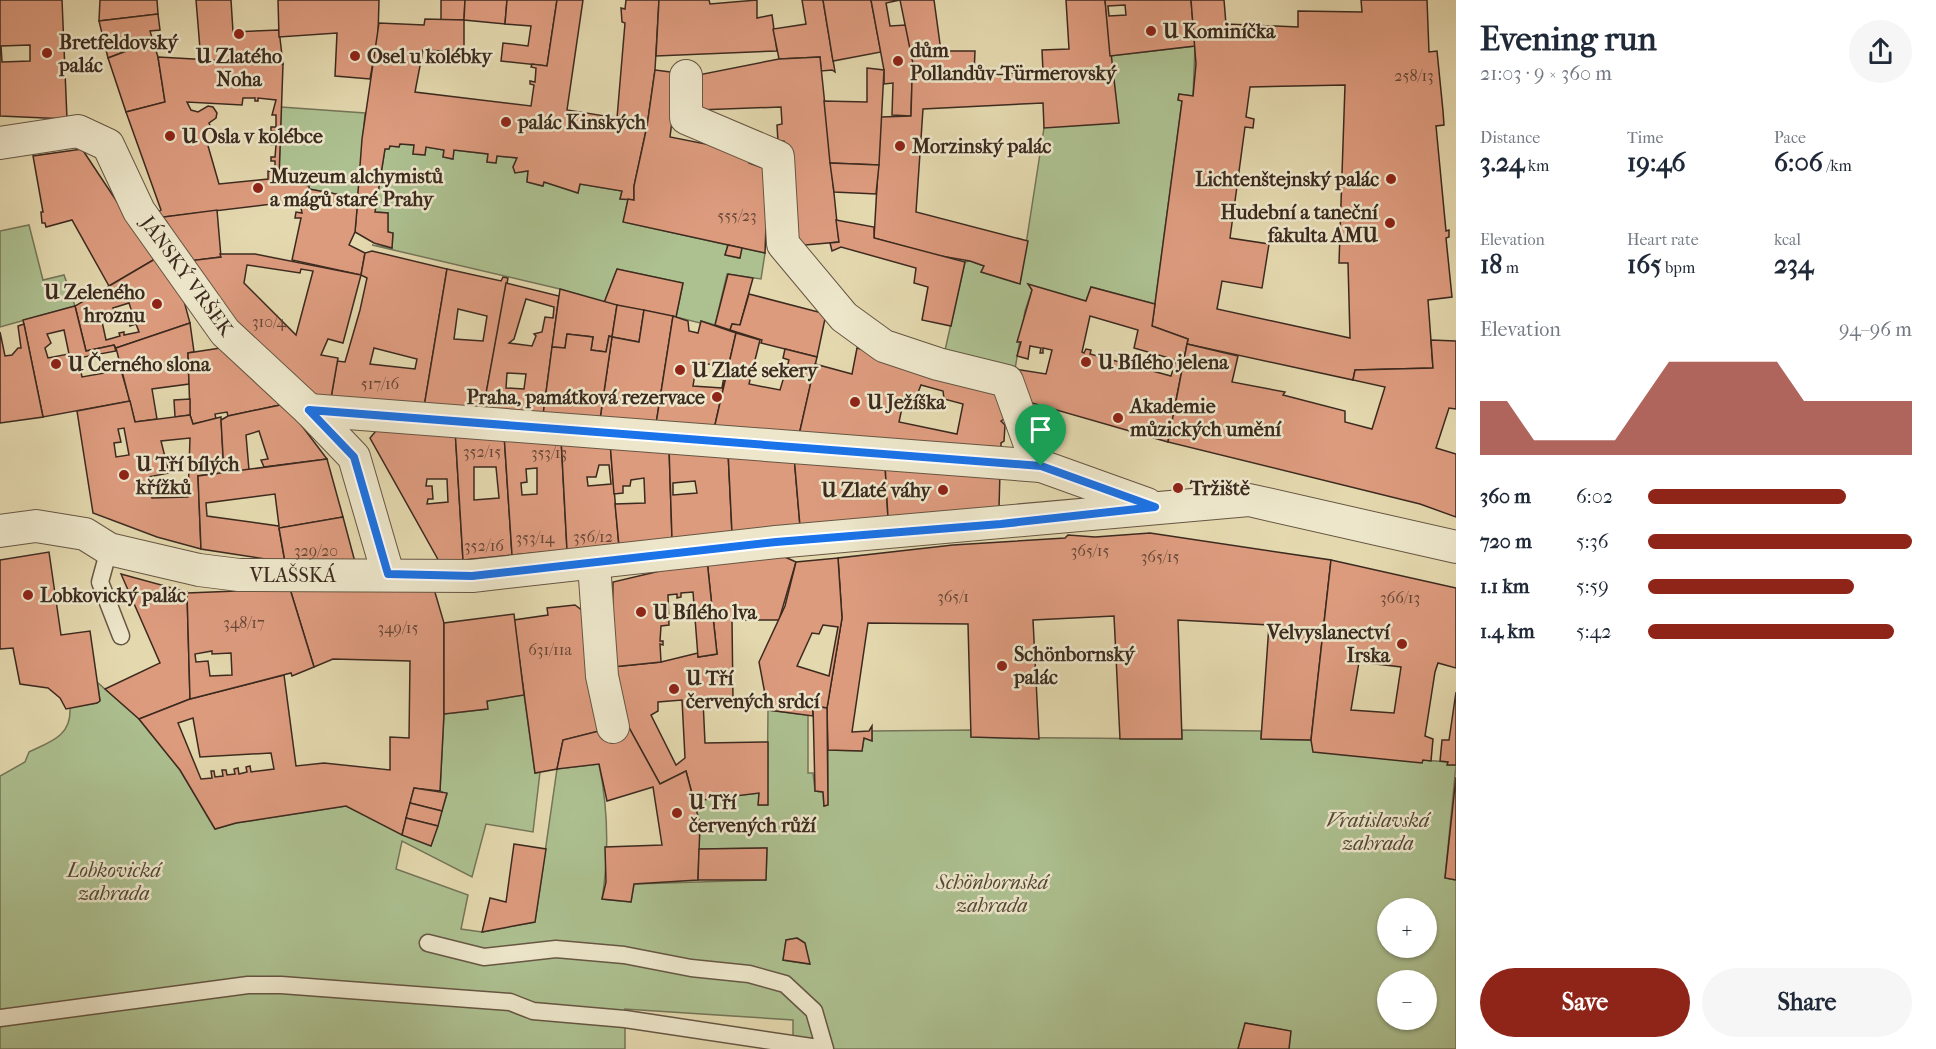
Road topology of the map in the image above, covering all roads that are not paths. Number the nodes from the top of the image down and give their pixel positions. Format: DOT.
graph roads {
  1 [pos="686,76"];
  2 [pos="1,142"];
  3 [pos="309,410"];
  4 [pos="1041,466"];
  5 [pos="1155,507"];
  6 [pos="0,531"];
  7 [pos="1456,547"];
  8 [pos="109,549"];
  9 [pos="594,564"];
  10 [pos="388,574"];
  11 [pos="121,636"];
  12 [pos="613,727"];
  13 [pos="428,943"];
  14 [pos="0,1018"];
  1 -- 4 [label="street"];
  2 -- 3 [label="street, JÁNSKÝ VRŠEK"];
  3 -- 4 [label="street"];
  3 -- 10 [label="street, JÁNSKÝ VRŠEK"];
  4 -- 5 [label="street"];
  5 -- 7 [label="street"];
  5 -- 9 [label="street, VLAŠSKÁ"];
  6 -- 8 [label="street, VLAŠSKÁ"];
  8 -- 10 [label="street, VLAŠSKÁ"];
  8 -- 11 [label="lane"];
  9 -- 10 [label="street, VLAŠSKÁ"];
  9 -- 12 [label="street"];
  13 -- 14 [label="lane"];
}
